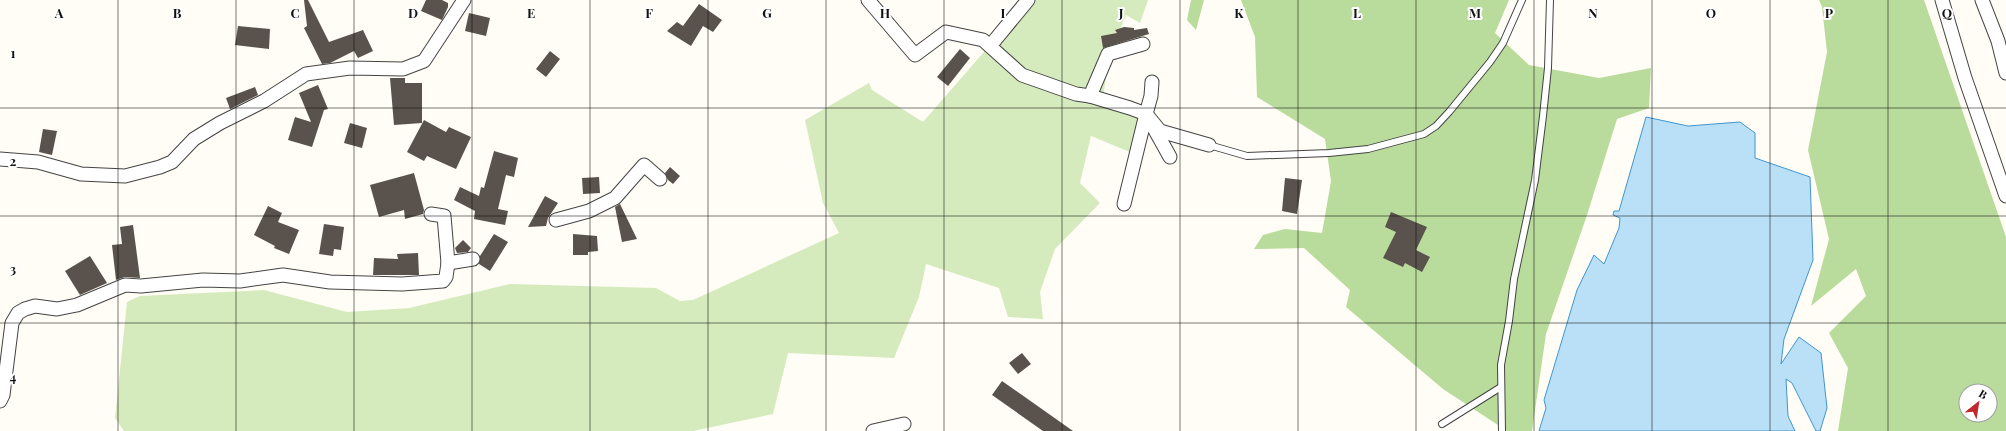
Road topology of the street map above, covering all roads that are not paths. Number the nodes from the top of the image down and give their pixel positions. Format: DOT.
graph roads {
  1 [pos="464,0"];
  2 [pos="868,0"];
  3 [pos="1028,0"];
  4 [pos="1522,0"];
  5 [pos="1550,0"];
  6 [pos="1942,0"];
  7 [pos="1982,0"];
  8 [pos="1143,44"];
  9 [pos="990,46"];
  10 [pos="2006,73"];
  11 [pos="1152,82"];
  12 [pos="1090,96"];
  13 [pos="1146,114"];
  14 [pos="1209,145"];
  15 [pos="1170,157"];
  16 [pos="0,159"];
  17 [pos="660,180"];
  18 [pos="2006,196"];
  19 [pos="1124,204"];
  20 [pos="431,214"];
  21 [pos="556,220"];
  22 [pos="473,259"];
  23 [pos="448,263"];
  24 [pos="1501,387"];
  25 [pos="0,401"];
  26 [pos="904,424"];
  27 [pos="1442,424"];
  28 [pos="873,431"];
  29 [pos="1502,431"];
  1 -- 16 [label="street"];
  2 -- 9 [label="street"];
  3 -- 9 [label="street"];
  4 -- 14 [label="lane"];
  5 -- 24 [label="lane"];
  6 -- 18 [label="street"];
  7 -- 10 [label="street"];
  8 -- 12 [label="street"];
  9 -- 12 [label="street"];
  11 -- 13 [label="street"];
  12 -- 13 [label="street"];
  13 -- 14 [label="street"];
  13 -- 15 [label="street"];
  13 -- 19 [label="street"];
  17 -- 21 [label="street"];
  20 -- 23 [label="street"];
  22 -- 23 [label="street"];
  23 -- 25 [label="street"];
  24 -- 27 [label="lane"];
  24 -- 29 [label="lane"];
  26 -- 28 [label="street"];
}
